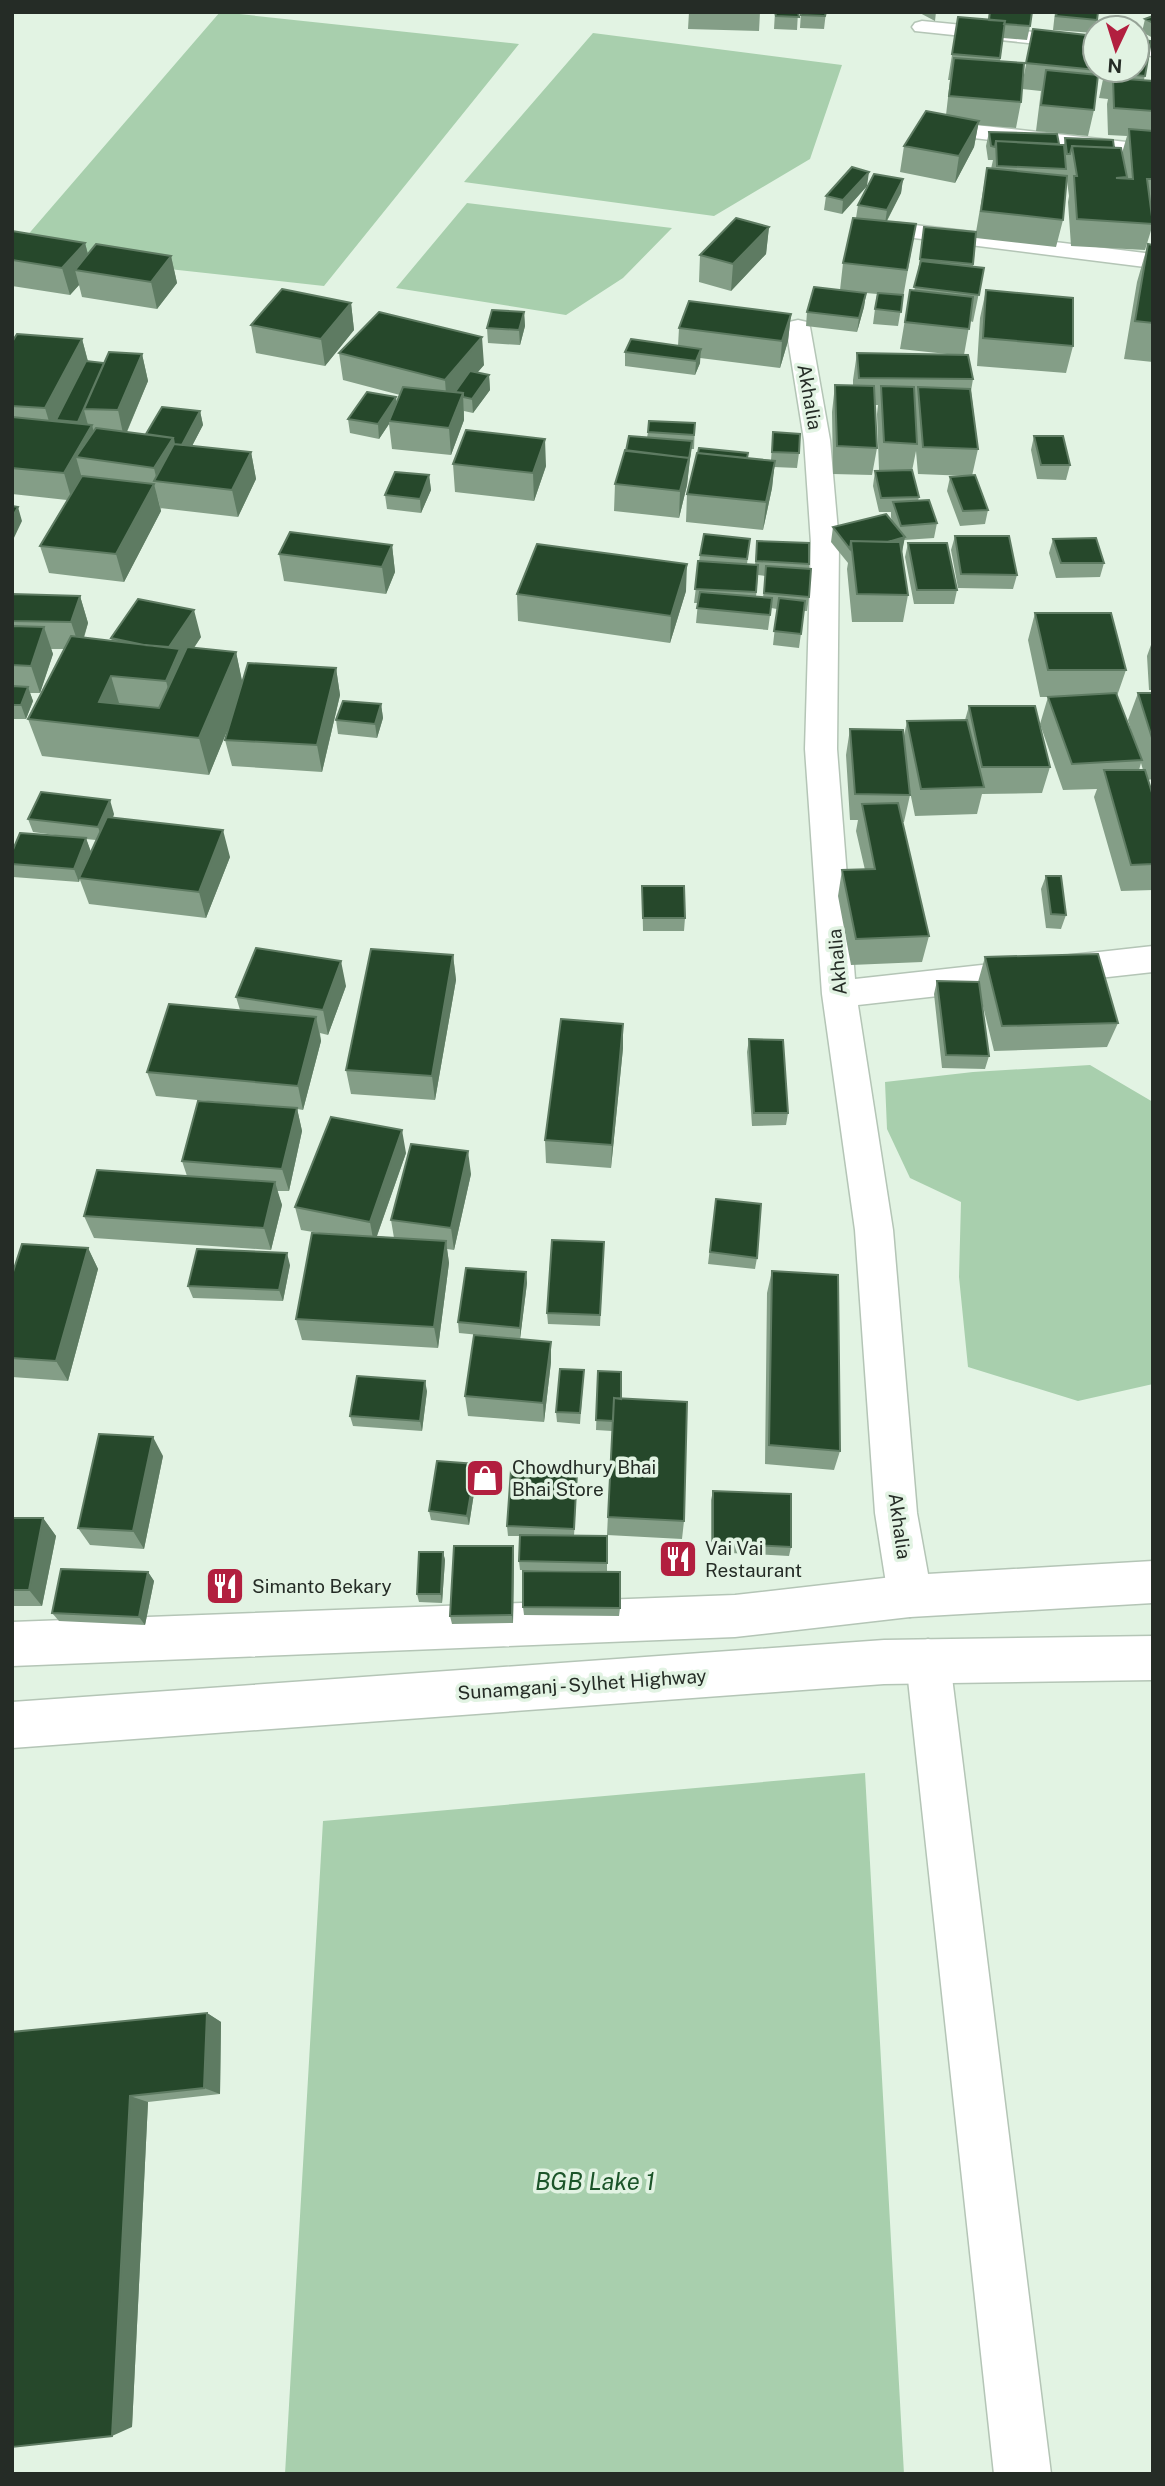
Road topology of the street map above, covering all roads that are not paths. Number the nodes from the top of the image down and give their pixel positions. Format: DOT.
graph roads {
  1 [pos="922,27"];
  2 [pos="1081,43"];
  3 [pos="931,127"];
  4 [pos="1153,152"];
  5 [pos="898,230"];
  6 [pos="1153,261"];
  7 [pos="798,327"];
  8 [pos="1153,959"];
  9 [pos="839,994"];
  10 [pos="1153,1582"];
  11 [pos="910,1596"];
  12 [pos="12,1644"];
  13 [pos="1153,1658"];
  14 [pos="928,1661"];
  15 [pos="12,1725"];
  16 [pos="1023,2474"];
  1 -- 2 [label="street"];
  3 -- 4 [label="street"];
  5 -- 6 [label="street"];
  7 -- 9 [label="street, Akhalia"];
  8 -- 9 [label="street"];
  9 -- 11 [label="street, Akhalia"];
  10 -- 11 [label="street"];
  11 -- 12 [label="street"];
  13 -- 14 [label="street, Sunamganj - Sylhet Highway"];
  14 -- 15 [label="street, Sunamganj - Sylhet Highway"];
  14 -- 16 [label="street"];
}
